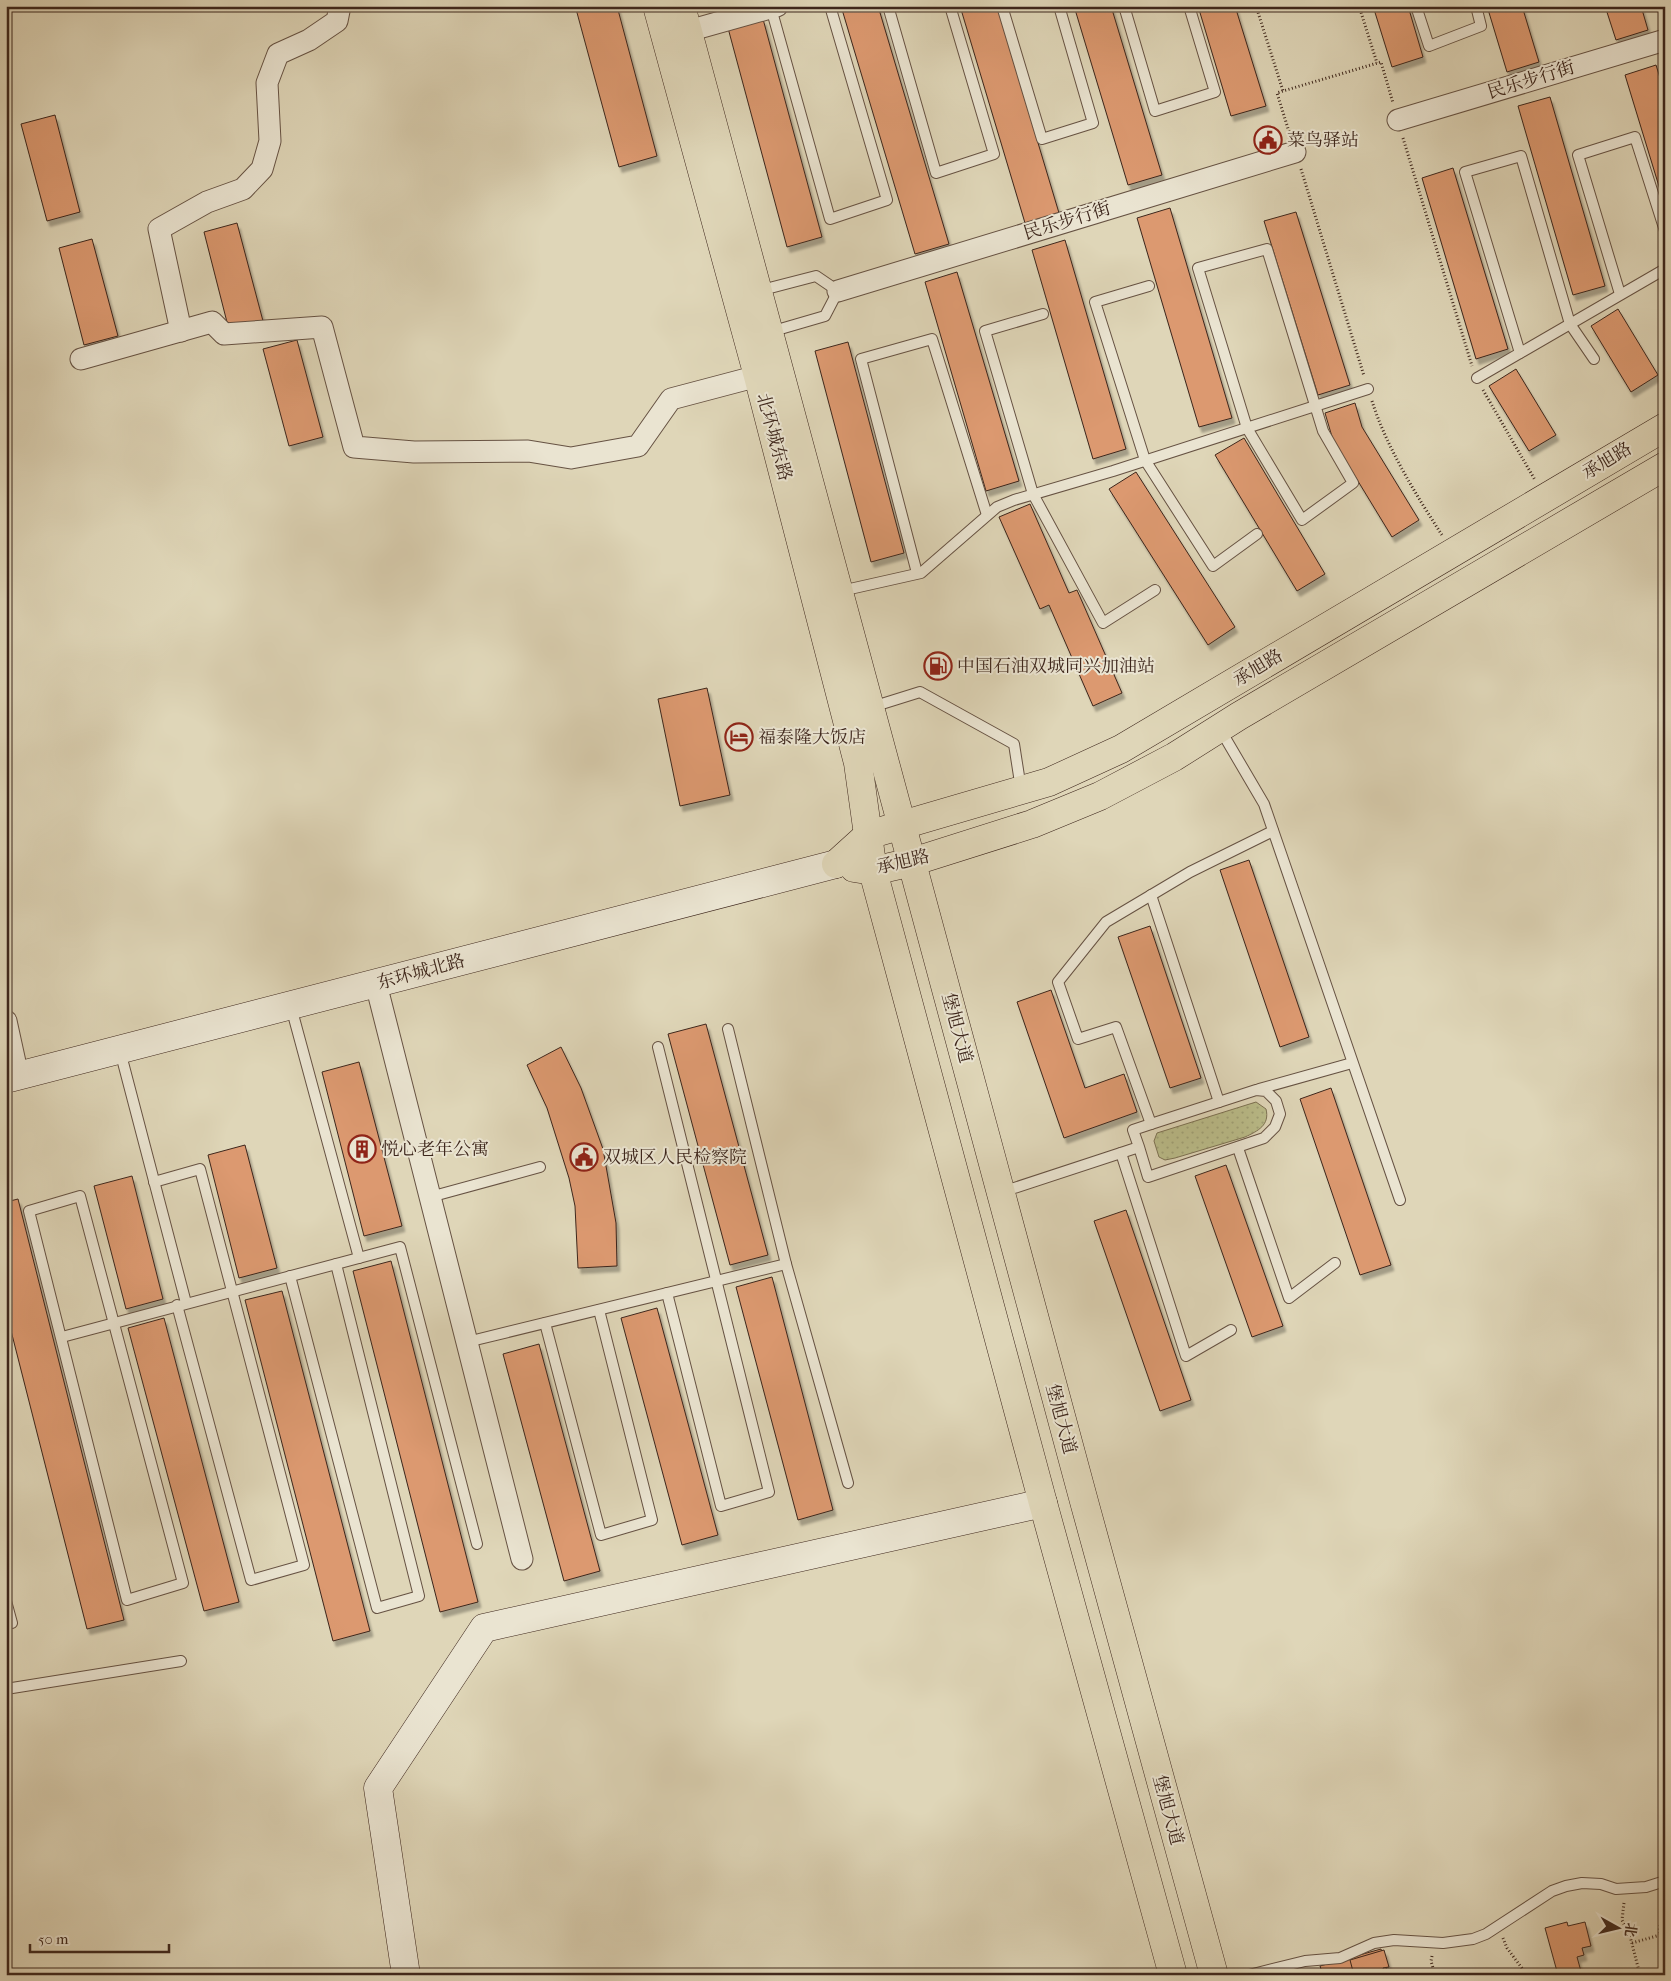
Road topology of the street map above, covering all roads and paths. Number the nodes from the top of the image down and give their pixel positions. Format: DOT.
graph roads {
  1 [pos="340,6"];
  2 [pos="657,6"];
  3 [pos="830,6"];
  4 [pos="888,6"];
  5 [pos="950,6"];
  6 [pos="1002,6"];
  7 [pos="1059,6"];
  8 [pos="1124,6"];
  9 [pos="1189,6"];
  10 [pos="1256,6"];
  11 [pos="1359,6"];
  12 [pos="1416,6"];
  13 [pos="1476,6"];
  14 [pos="774,7"];
  15 [pos="678,25"];
  16 [pos="1665,40"];
  17 [pos="1376,63"];
  18 [pos="1283,91"];
  19 [pos="1398,120"];
  20 [pos="1295,152"];
  21 [pos="1665,231"];
  22 [pos="1665,269"];
  23 [pos="1149,286"];
  24 [pos="758,291"];
  25 [pos="838,291"];
  26 [pos="1620,294"];
  27 [pos="1043,314"];
  28 [pos="1570,324"];
  29 [pos="181,331"];
  30 [pos="769,332"];
  31 [pos="1520,353"];
  32 [pos="81,359"];
  33 [pos="1594,359"];
  34 [pos="758,376"];
  35 [pos="1477,378"];
  36 [pos="1368,389"];
  37 [pos="1316,406"];
  38 [pos="1665,427"];
  39 [pos="1247,428"];
  40 [pos="1145,460"];
  41 [pos="1665,466"];
  42 [pos="1033,494"];
  43 [pos="1546,497"];
  44 [pos="987,515"];
  45 [pos="1257,534"];
  46 [pos="1453,552"];
  47 [pos="917,573"];
  48 [pos="1155,590"];
  49 [pos="827,595"];
  50 [pos="870,708"];
  51 [pos="1219,728"];
  52 [pos="1021,790"];
  53 [pos="902,826"];
  54 [pos="1273,831"];
  55 [pos="868,835"];
  56 [pos="912,862"];
  57 [pos="836,864"];
  58 [pos="873,871"];
  59 [pos="1151,895"];
  60 [pos="376,984"];
  61 [pos="291,1006"];
  62 [pos="6,1021"];
  63 [pos="728,1029"];
  64 [pos="658,1047"];
  65 [pos="120,1050"];
  66 [pos="1352,1063"];
  67 [pos="12,1078"];
  68 [pos="1256,1090"];
  69 [pos="1219,1102"];
  70 [pos="1151,1124"];
  71 [pos="1139,1147"];
  72 [pos="1238,1148"];
  73 [pos="1121,1153"];
  74 [pos="540,1167"];
  75 [pos="154,1182"];
  76 [pos="1001,1192"];
  77 [pos="430,1197"];
  78 [pos="1400,1200"];
  79 [pos="359,1258"];
  80 [pos="1334,1262"];
  81 [pos="336,1264"];
  82 [pos="786,1264"];
  83 [pos="290,1276"];
  84 [pos="717,1280"];
  85 [pos="233,1291"];
  86 [pos="667,1293"];
  87 [pos="181,1304"];
  88 [pos="599,1310"];
  89 [pos="114,1323"];
  90 [pos="545,1323"];
  91 [pos="1231,1330"];
  92 [pos="62,1337"];
  93 [pos="467,1342"];
  94 [pos="848,1483"];
  95 [pos="1043,1503"];
  96 [pos="477,1544"];
  97 [pos="522,1559"];
  98 [pos="6,1601"];
  99 [pos="12,1623"];
  100 [pos="181,1661"];
  101 [pos="6,1689"];
  102 [pos="1665,1881"];
  103 [pos="1630,1888"];
  104 [pos="1665,1916"];
  105 [pos="1503,1922"];
  106 [pos="1660,1935"];
  107 [pos="1434,1942"];
  108 [pos="1632,1943"];
  109 [pos="1665,1944"];
  110 [pos="406,1975"];
  111 [pos="1173,1975"];
  112 [pos="1214,1975"];
  113 [pos="1249,1975"];
  114 [pos="1435,1975"];
  115 [pos="1527,1975"];
  116 [pos="1640,1975"];
  1 -- 29 [label="street"];
  2 -- 15 [label="main road, 北环城东路"];
  3 -- 14 [label="lane"];
  4 -- 5 [label="lane"];
  6 -- 7 [label="lane"];
  8 -- 9 [label="lane"];
  10 -- 18 [label="path"];
  11 -- 17 [label="path"];
  12 -- 13 [label="lane"];
  14 -- 15 [label="street"];
  15 -- 24 [label="main road, 北环城东路"];
  15 -- 34 [label="main road, 北环城东路"];
  16 -- 19 [label="street, 民乐步行街"];
  17 -- 18 [label="path"];
  17 -- 19 [label="path"];
  18 -- 20 [label="path"];
  19 -- 35 [label="path"];
  20 -- 25 [label="street, 民乐步行街"];
  20 -- 36 [label="path"];
  21 -- 26 [label="lane"];
  22 -- 26 [label="lane"];
  23 -- 40 [label="lane"];
  24 -- 25 [label="lane"];
  24 -- 30 [label="main road, 北环城东路"];
  25 -- 30 [label="lane"];
  26 -- 28 [label="lane"];
  27 -- 42 [label="lane"];
  28 -- 31 [label="lane"];
  28 -- 31 [label="lane"];
  28 -- 33 [label="lane"];
  29 -- 32 [label="street"];
  29 -- 34 [label="street"];
  30 -- 49 [label="main road, 北环城东路"];
  31 -- 35 [label="lane"];
  34 -- 49 [label="main road, 北环城东路"];
  35 -- 43 [label="path"];
  36 -- 37 [label="lane"];
  36 -- 46 [label="path"];
  37 -- 39 [label="lane"];
  37 -- 39 [label="lane"];
  37 -- 39 [label="lane"];
  38 -- 43 [label="main road, 承旭路"];
  39 -- 40 [label="lane"];
  40 -- 42 [label="lane"];
  40 -- 45 [label="lane"];
  41 -- 51 [label="main road, 承旭路"];
  42 -- 44 [label="lane"];
  42 -- 48 [label="lane"];
  43 -- 46 [label="main road, 承旭路"];
  44 -- 47 [label="lane"];
  44 -- 47 [label="lane"];
  46 -- 52 [label="main road, 承旭路"];
  47 -- 49 [label="lane"];
  49 -- 50 [label="main road, 北环城东路"];
  49 -- 55 [label="main road, 北环城东路"];
  50 -- 52 [label="lane"];
  50 -- 53 [label="main road, 北环城东路"];
  51 -- 54 [label="lane"];
  51 -- 56 [label="main road, 承旭路"];
  52 -- 53 [label="main road, 承旭路"];
  53 -- 55 [label="main road, 承旭路"];
  53 -- 56 [label="main road, 北环城东路"];
  54 -- 59 [label="lane"];
  54 -- 66 [label="lane"];
  55 -- 57 [label="main road, 承旭路"];
  55 -- 58 [label="main road, 北环城东路"];
  56 -- 58 [label="main road, 承旭路"];
  56 -- 76 [label="main road, 堡旭大道"];
  57 -- 58 [label="main road, 承旭路"];
  57 -- 60 [label="street, 东环城北路"];
  58 -- 95 [label="main road"];
  59 -- 69 [label="lane"];
  59 -- 70 [label="lane"];
  60 -- 61 [label="street, 东环城北路"];
  60 -- 77 [label="street"];
  61 -- 65 [label="street, 东环城北路"];
  61 -- 79 [label="lane"];
  62 -- 67 [label="street"];
  63 -- 82 [label="lane"];
  64 -- 84 [label="lane"];
  65 -- 67 [label="street, 东环城北路"];
  65 -- 75 [label="lane"];
  66 -- 68 [label="lane"];
  66 -- 78 [label="lane"];
  68 -- 69 [label="lane"];
  68 -- 72 [label="lane"];
  69 -- 70 [label="lane"];
  70 -- 71 [label="lane"];
  71 -- 72 [label="lane"];
  71 -- 73 [label="lane"];
  72 -- 80 [label="lane"];
  73 -- 76 [label="lane"];
  73 -- 91 [label="lane"];
  74 -- 77 [label="lane"];
  75 -- 85 [label="lane"];
  75 -- 87 [label="lane"];
  76 -- 112 [label="main road, 堡旭大道"];
  77 -- 93 [label="street"];
  79 -- 81 [label="lane"];
  79 -- 96 [label="lane"];
  81 -- 83 [label="lane"];
  81 -- 83 [label="lane"];
  82 -- 84 [label="lane"];
  82 -- 94 [label="lane"];
  83 -- 85 [label="lane"];
  84 -- 86 [label="lane"];
  84 -- 86 [label="lane"];
  85 -- 87 [label="lane"];
  85 -- 87 [label="lane"];
  86 -- 88 [label="lane"];
  87 -- 89 [label="lane"];
  88 -- 90 [label="lane"];
  88 -- 90 [label="lane"];
  89 -- 92 [label="lane"];
  89 -- 92 [label="lane"];
  89 -- 92 [label="lane"];
  90 -- 93 [label="lane"];
  93 -- 97 [label="street"];
  95 -- 110 [label="street"];
  95 -- 111 [label="main road"];
  98 -- 99 [label="lane"];
  100 -- 101 [label="lane"];
  102 -- 103 [label="lane"];
  103 -- 105 [label="lane"];
  103 -- 108 [label="path"];
  104 -- 106 [label="path"];
  105 -- 107 [label="lane"];
  105 -- 115 [label="path"];
  106 -- 108 [label="path"];
  106 -- 109 [label="path"];
  107 -- 113 [label="lane"];
  107 -- 114 [label="path"];
  108 -- 116 [label="path"];
}
